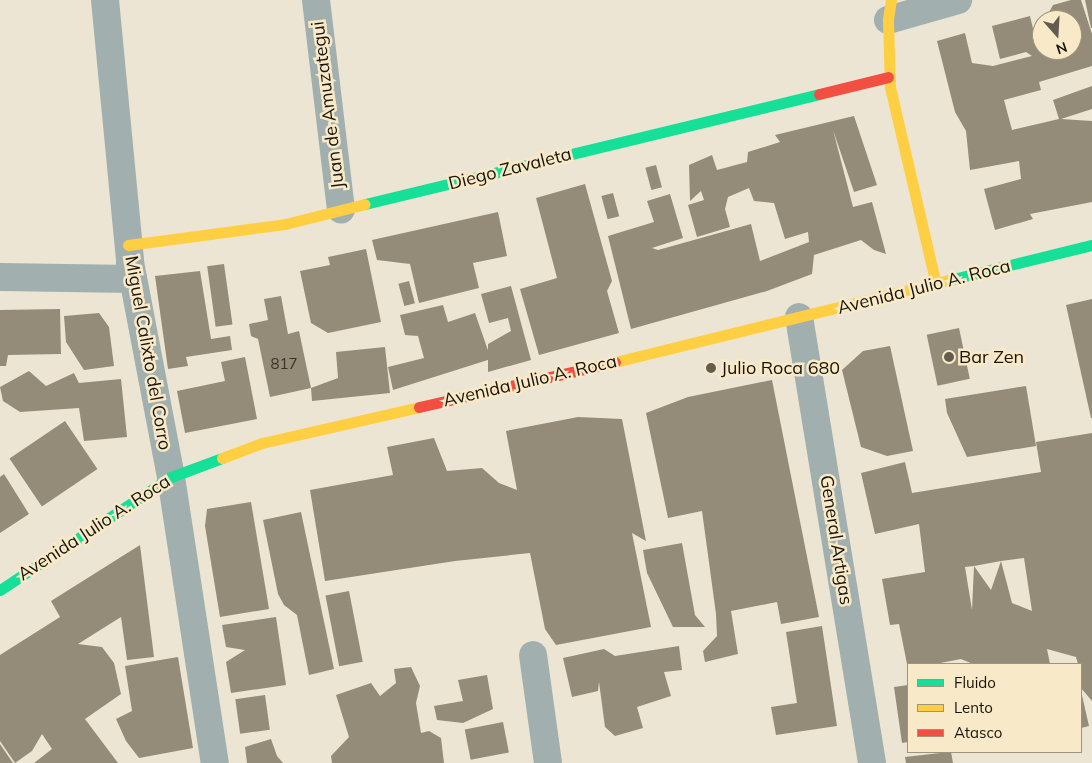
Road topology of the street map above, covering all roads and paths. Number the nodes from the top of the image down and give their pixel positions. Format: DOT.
graph roads {
  1 [pos="105,0"];
  2 [pos="316,0"];
  3 [pos="958,0"];
  4 [pos="889,10"];
  5 [pos="888,76"];
  6 [pos="341,210"];
  7 [pos="128,245"];
  8 [pos="1092,246"];
  9 [pos="0,277"];
  10 [pos="133,279"];
  11 [pos="936,284"];
  12 [pos="799,317"];
  13 [pos="171,477"];
  14 [pos="0,590"];
  15 [pos="533,655"];
  16 [pos="207,759"];
  17 [pos="548,763"];
  18 [pos="872,763"];
  1 -- 7 [label="street, Miguel Calixto del Corro"];
  2 -- 6 [label="street, Juan de Amuzategui"];
  3 -- 4 [label="street"];
  4 -- 5 [label="main road"];
  5 -- 6 [label="main road, Diego Zavaleta"];
  5 -- 11 [label="main road"];
  6 -- 7 [label="main road, Diego Zavaleta"];
  7 -- 10 [label="street, Miguel Calixto del Corro"];
  8 -- 11 [label="main road, Avenida Julio A. Roca"];
  9 -- 10 [label="street"];
  10 -- 13 [label="street, Miguel Calixto del Corro"];
  11 -- 12 [label="main road, Avenida Julio A. Roca"];
  12 -- 13 [label="main road, Avenida Julio A. Roca"];
  12 -- 18 [label="street, General Artigas"];
  13 -- 14 [label="main road, Avenida Julio A. Roca"];
  13 -- 16 [label="street, Miguel Calixto del Corro"];
  15 -- 17 [label="street"];
}
